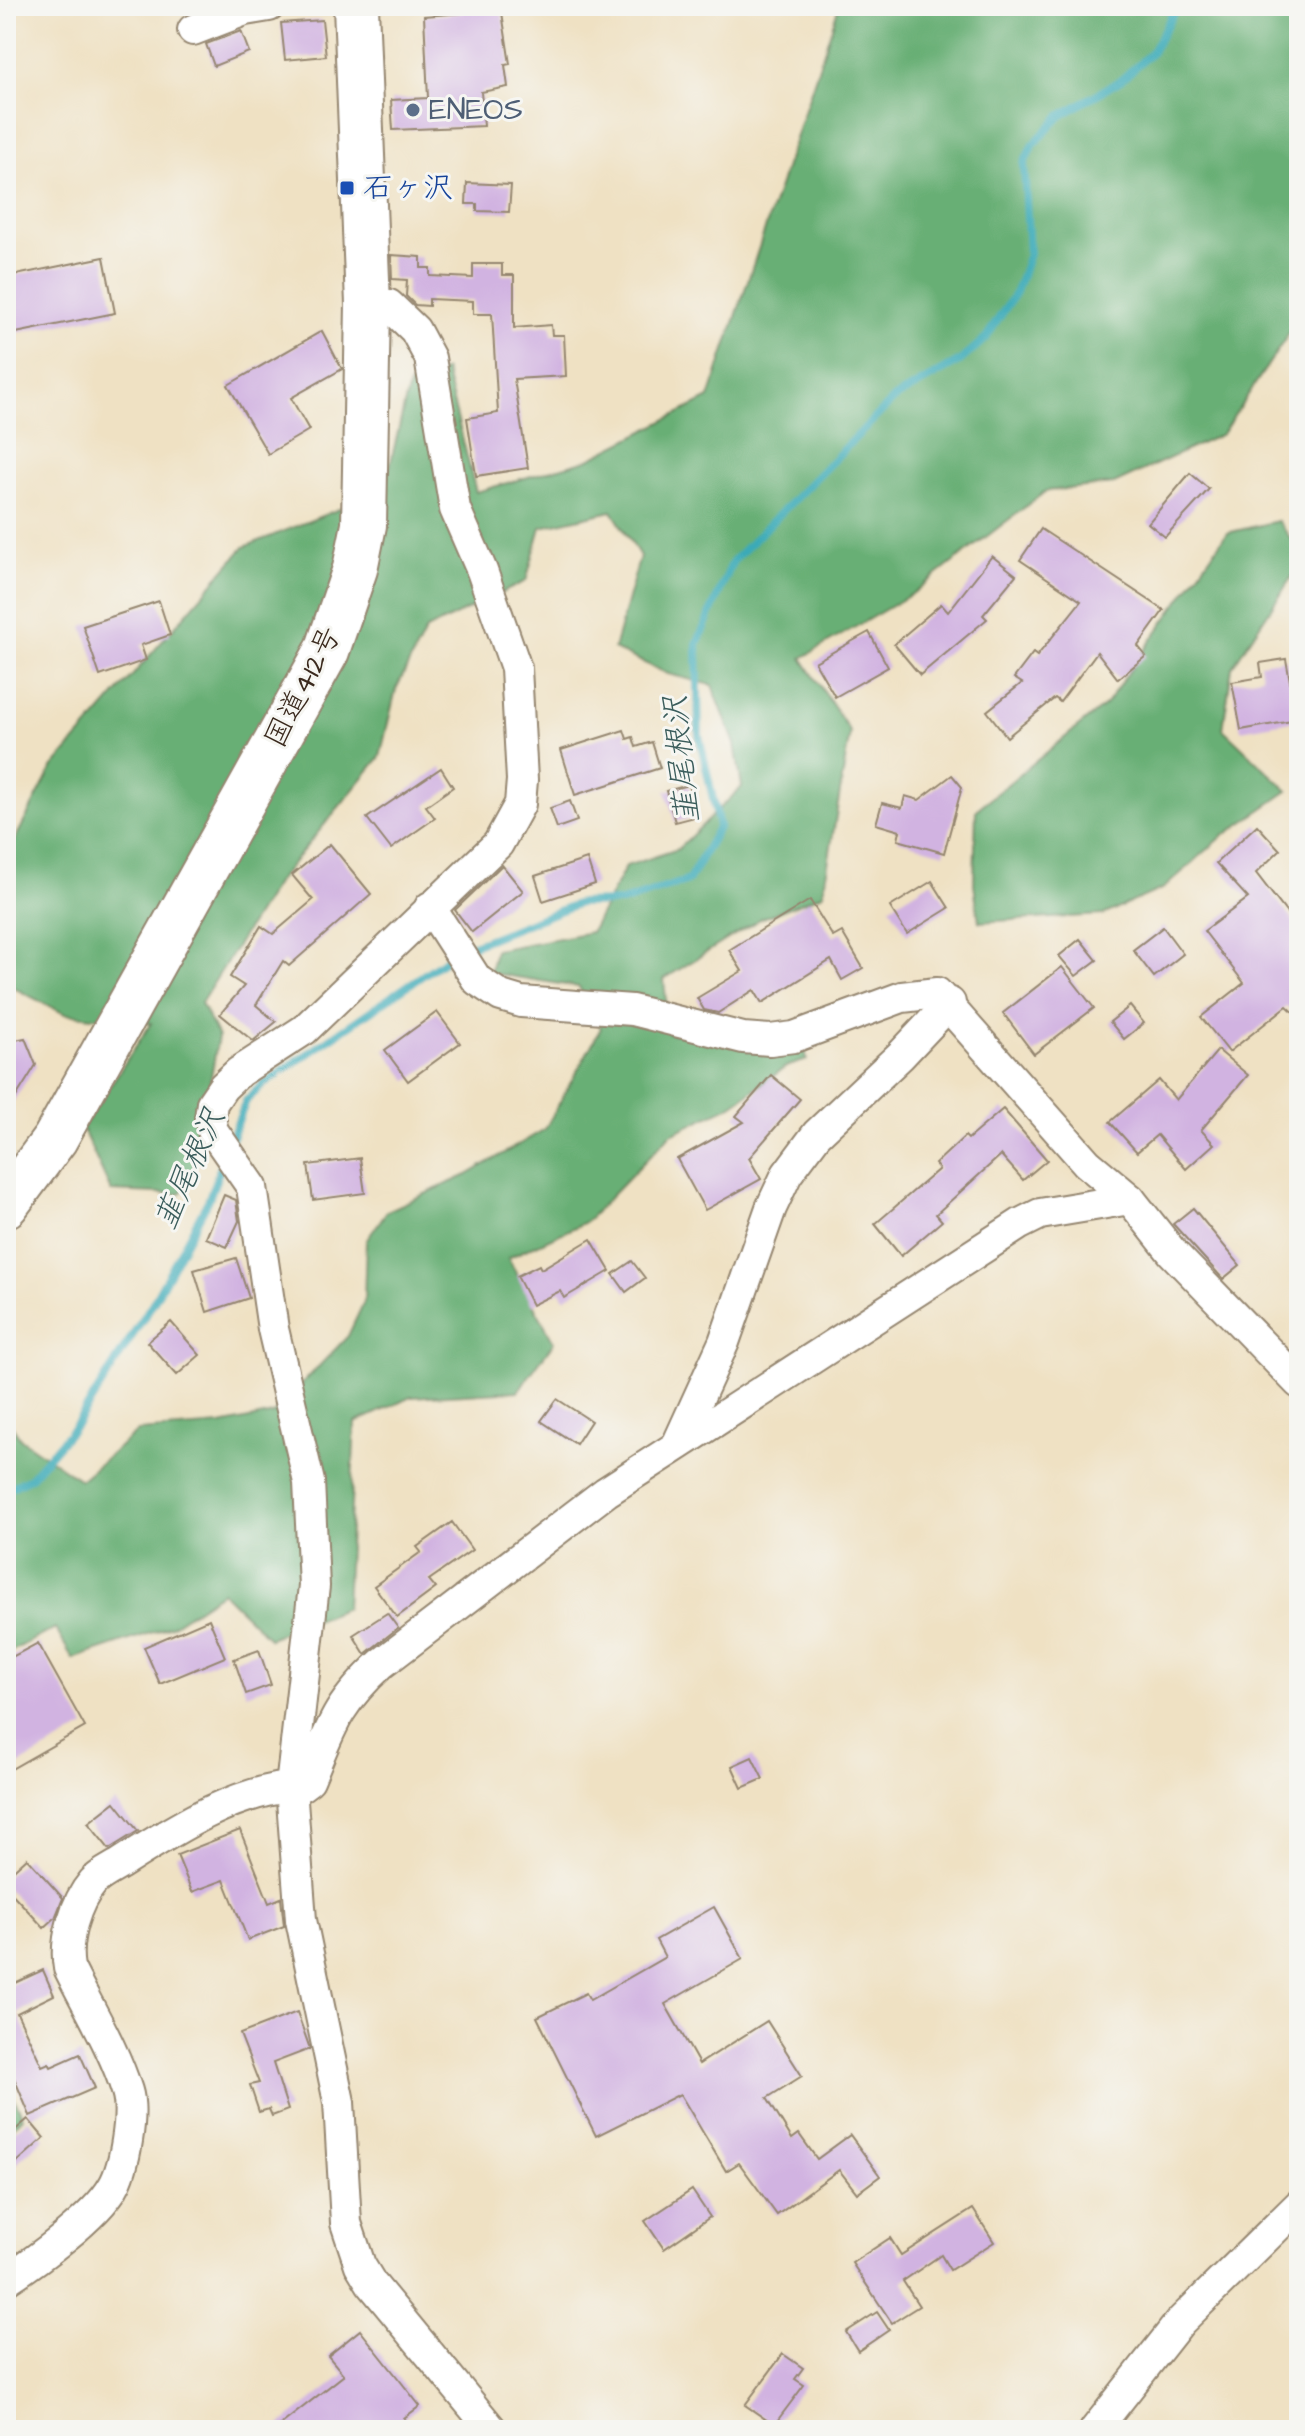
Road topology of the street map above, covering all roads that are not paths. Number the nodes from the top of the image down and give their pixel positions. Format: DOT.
graph roads {
  1 [pos="269,6"];
  2 [pos="356,6"];
  3 [pos="193,30"];
  4 [pos="368,304"];
  5 [pos="438,920"];
  6 [pos="950,1003"];
  7 [pos="1130,1199"];
  8 [pos="6,1205"];
  9 [pos="1299,1383"];
  10 [pos="677,1445"];
  11 [pos="291,1787"];
  12 [pos="1299,2205"];
  13 [pos="6,2280"];
  14 [pos="492,2430"];
  15 [pos="1095,2430"];
  1 -- 3 [label="street"];
  2 -- 4 [label="highway, 国道412号"];
  4 -- 5 [label="street"];
  4 -- 8 [label="highway, 国道412号"];
  5 -- 6 [label="street"];
  5 -- 11 [label="street"];
  6 -- 7 [label="street"];
  6 -- 10 [label="street"];
  7 -- 9 [label="street"];
  7 -- 10 [label="street"];
  10 -- 11 [label="street"];
  11 -- 13 [label="street"];
  11 -- 14 [label="street"];
  12 -- 15 [label="street"];
}
